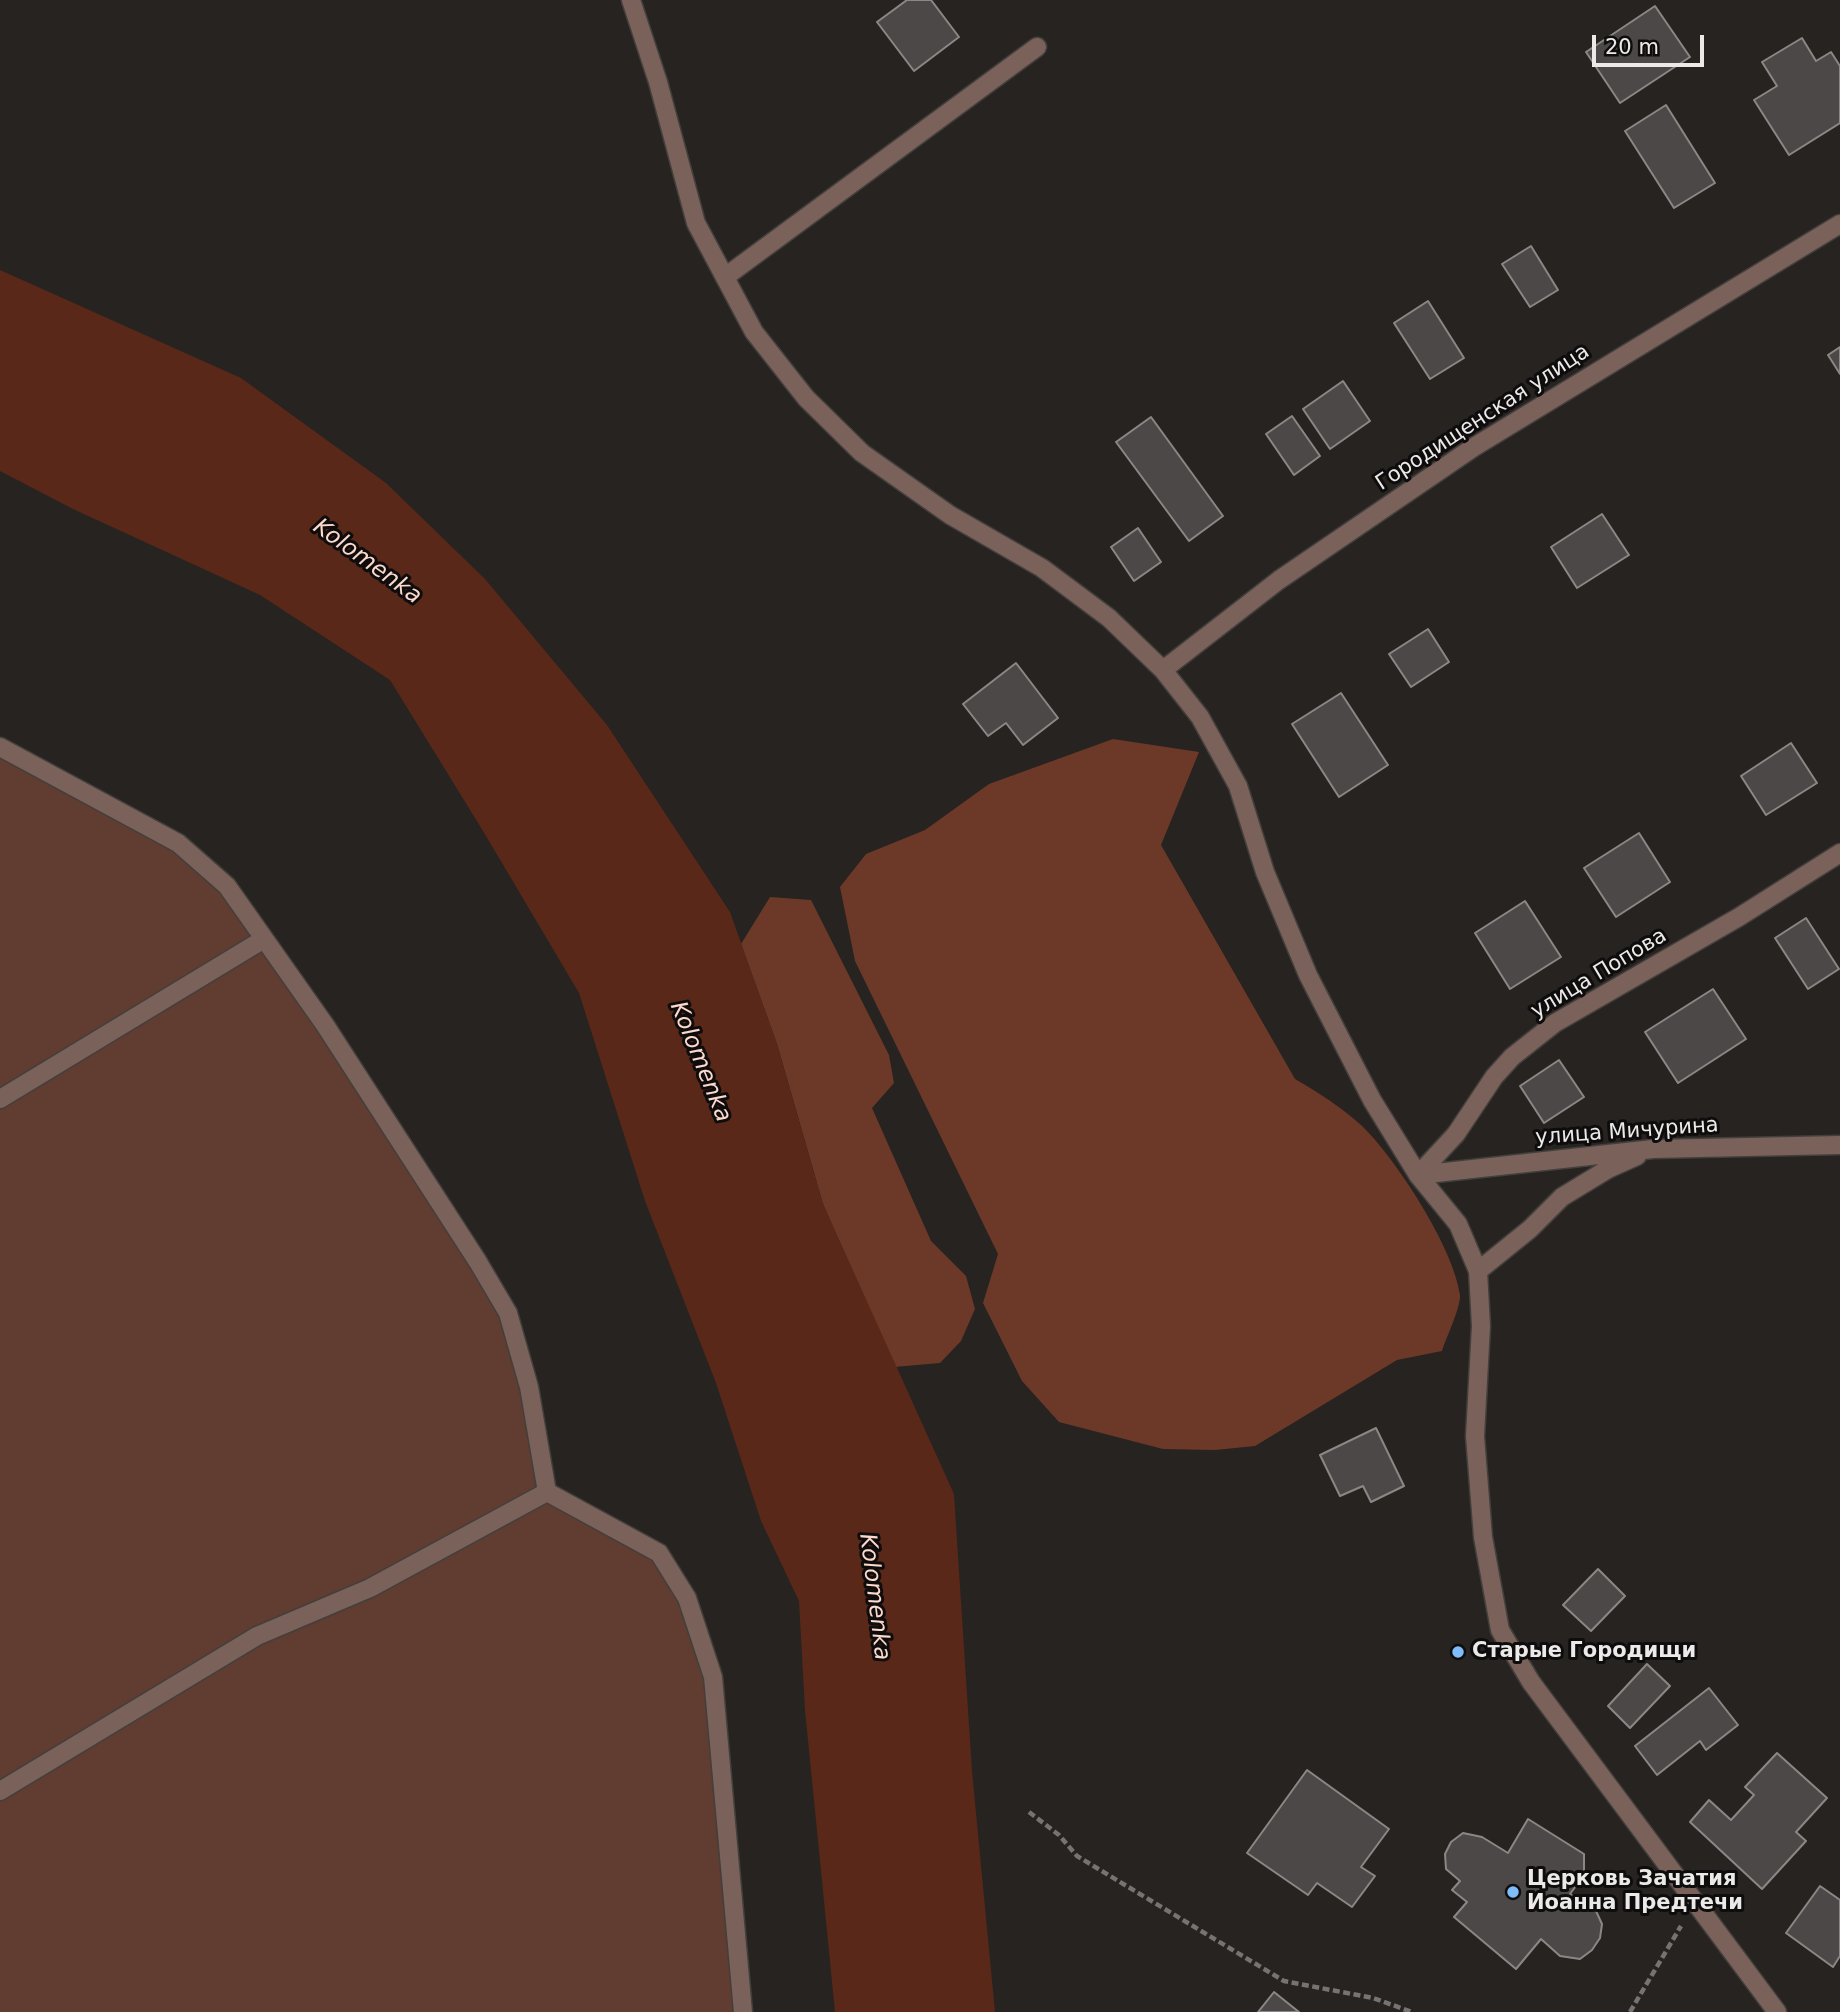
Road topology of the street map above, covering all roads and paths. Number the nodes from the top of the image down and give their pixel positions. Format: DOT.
graph roads {
  1 [pos="631,0"];
  2 [pos="1037,47"];
  3 [pos="1840,224"];
  4 [pos="725,278"];
  5 [pos="1163,670"];
  6 [pos="0,747"];
  7 [pos="1840,853"];
  8 [pos="264,939"];
  9 [pos="0,1099"];
  10 [pos="1840,1145"];
  11 [pos="1653,1149"];
  12 [pos="1418,1175"];
  13 [pos="1478,1271"];
  14 [pos="547,1492"];
  15 [pos="0,1791"];
  16 [pos="1028,1812"];
  17 [pos="1695,1901"];
  18 [pos="743,2012"];
  19 [pos="1412,2012"];
  20 [pos="1630,2012"];
  21 [pos="1777,2012"];
  1 -- 4 [label="street"];
  2 -- 4 [label="street"];
  3 -- 5 [label="street, Городищенская улица"];
  4 -- 5 [label="street"];
  5 -- 12 [label="street"];
  6 -- 8 [label="street"];
  7 -- 12 [label="street, улица Попова"];
  8 -- 9 [label="street"];
  8 -- 14 [label="street"];
  10 -- 11 [label="street, улица Мичурина"];
  11 -- 12 [label="street, улица Мичурина"];
  11 -- 13 [label="street"];
  12 -- 13 [label="street"];
  13 -- 17 [label="street"];
  14 -- 15 [label="street"];
  14 -- 18 [label="street"];
  16 -- 19 [label="path"];
  17 -- 20 [label="path"];
  17 -- 21 [label="street"];
}
